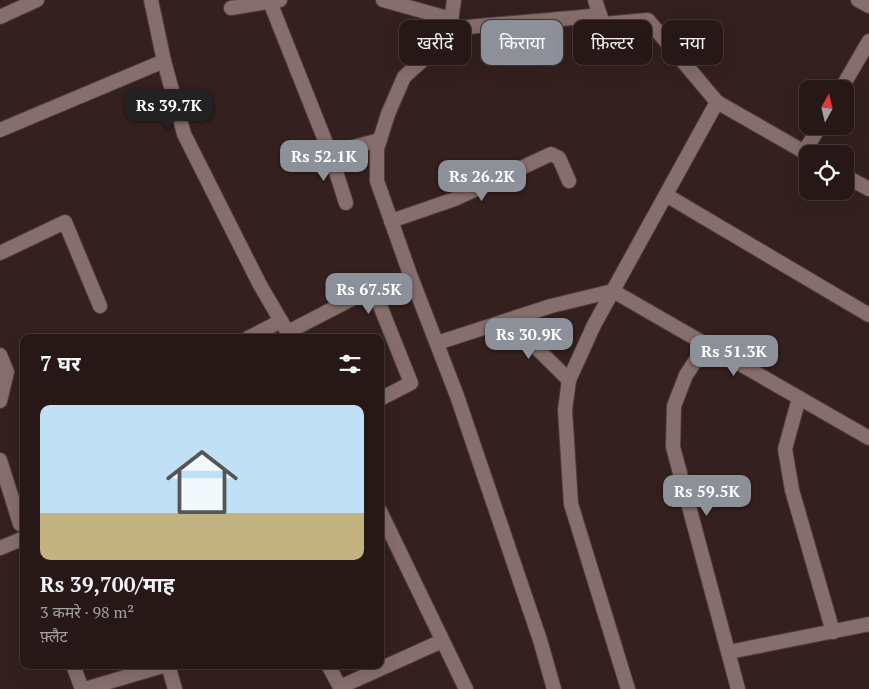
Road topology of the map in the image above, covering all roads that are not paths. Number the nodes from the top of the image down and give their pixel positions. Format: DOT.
graph roads {
  1 [pos="37,0"];
  2 [pos="151,0"];
  3 [pos="382,0"];
  4 [pos="454,0"];
  5 [pos="595,0"];
  6 [pos="858,0"];
  7 [pos="275,1"];
  8 [pos="869,6"];
  9 [pos="231,8"];
  10 [pos="600,15"];
  11 [pos="0,17"];
  12 [pos="439,20"];
  13 [pos="451,20"];
  14 [pos="471,24"];
  15 [pos="869,41"];
  16 [pos="164,61"];
  17 [pos="417,65"];
  18 [pos="847,80"];
  19 [pos="717,102"];
  20 [pos="0,130"];
  21 [pos="380,140"];
  22 [pos="799,149"];
  23 [pos="330,153"];
  24 [pos="569,181"];
  25 [pos="854,181"];
  26 [pos="869,189"];
  27 [pos="666,195"];
  28 [pos="346,203"];
  29 [pos="391,221"];
  30 [pos="0,253"];
  31 [pos="613,291"];
  32 [pos="100,306"];
  33 [pos="869,315"];
  34 [pos="508,320"];
  35 [pos="287,330"];
  36 [pos="268,334"];
  37 [pos="437,343"];
  38 [pos="706,345"];
  39 [pos="0,355"];
  40 [pos="569,380"];
  41 [pos="384,397"];
  42 [pos="799,398"];
  43 [pos="0,401"];
  44 [pos="869,438"];
  45 [pos="0,460"];
  46 [pos="384,519"];
  47 [pos="20,521"];
  48 [pos="20,532"];
  49 [pos="0,548"];
  50 [pos="869,624"];
  51 [pos="832,632"];
  52 [pos="442,641"];
  53 [pos="729,652"];
  54 [pos="384,667"];
  55 [pos="75,669"];
  56 [pos="153,669"];
  57 [pos="168,669"];
  58 [pos="330,669"];
  59 [pos="380,669"];
  60 [pos="338,688"];
  61 [pos="83,689"];
  62 [pos="175,689"];
  63 [pos="466,689"];
  64 [pos="554,689"];
  65 [pos="628,689"];
  66 [pos="738,689"];
  1 -- 11 [label="street"];
  2 -- 16 [label="street"];
  3 -- 12 [label="street"];
  4 -- 13 [label="street"];
  5 -- 10 [label="street"];
  6 -- 8 [label="street"];
  7 -- 9 [label="street"];
  7 -- 23 [label="street"];
  10 -- 14 [label="street"];
  10 -- 19 [label="street"];
  15 -- 18 [label="street"];
  16 -- 20 [label="street"];
  16 -- 35 [label="street"];
  17 -- 21 [label="street"];
  19 -- 22 [label="street"];
  19 -- 27 [label="street"];
  21 -- 23 [label="street"];
  21 -- 29 [label="street"];
  23 -- 28 [label="street"];
  24 -- 29 [label="street"];
  25 -- 26 [label="street"];
  27 -- 31 [label="street"];
  27 -- 33 [label="street"];
  29 -- 37 [label="street"];
  30 -- 32 [label="street"];
  31 -- 34 [label="street"];
  31 -- 38 [label="street"];
  31 -- 40 [label="street"];
  34 -- 37 [label="street"];
  34 -- 40 [label="street"];
  35 -- 36 [label="street"];
  35 -- 41 [label="street"];
  37 -- 64 [label="street"];
  38 -- 42 [label="street"];
  38 -- 53 [label="street"];
  39 -- 43 [label="street"];
  40 -- 65 [label="street"];
  42 -- 44 [label="street"];
  42 -- 51 [label="street"];
  45 -- 47 [label="street"];
  46 -- 52 [label="street"];
  48 -- 49 [label="street"];
  50 -- 51 [label="street"];
  51 -- 53 [label="street"];
  52 -- 54 [label="street"];
  52 -- 63 [label="street"];
  53 -- 66 [label="street"];
  55 -- 61 [label="street"];
  56 -- 61 [label="street"];
  57 -- 62 [label="street"];
  58 -- 60 [label="street"];
  59 -- 60 [label="street"];
}
